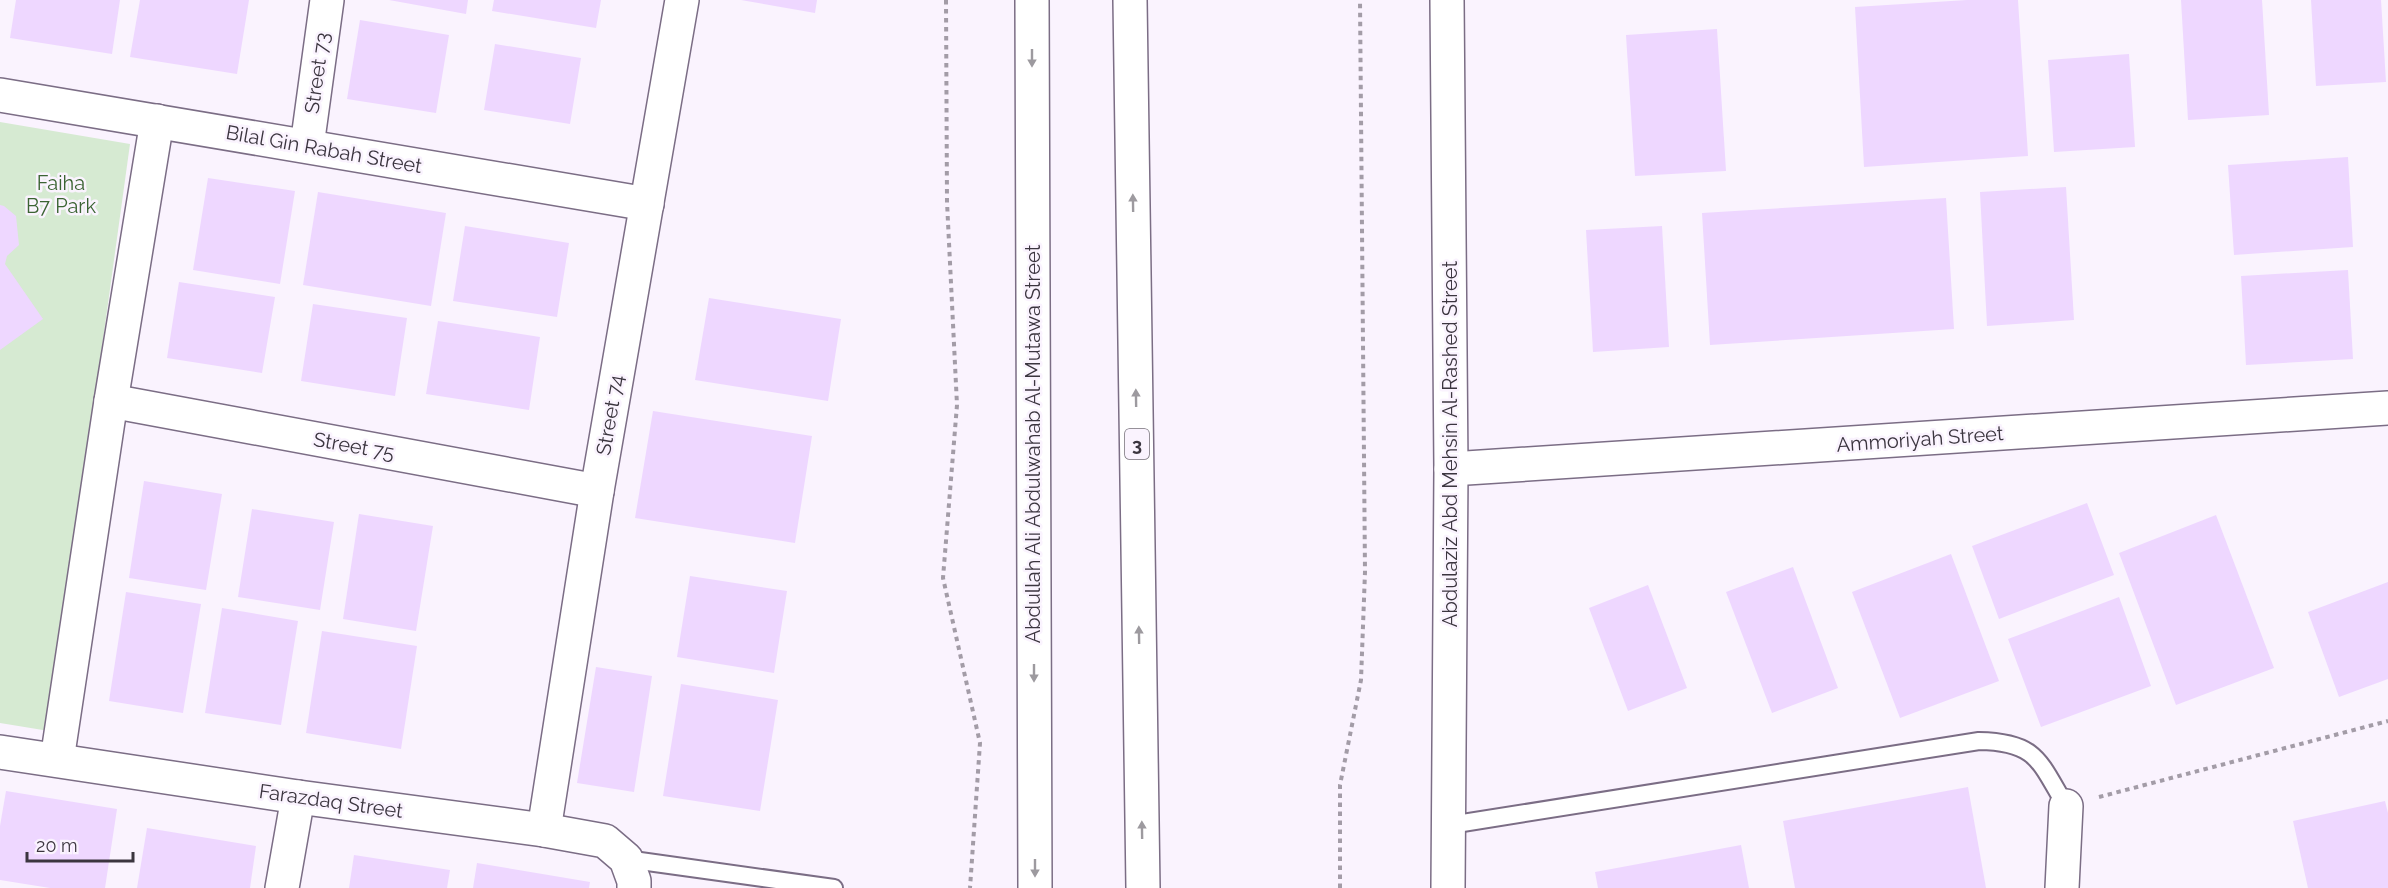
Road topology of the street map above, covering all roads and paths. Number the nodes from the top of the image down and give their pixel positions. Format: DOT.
graph roads {
  1 [pos="327,0"];
  2 [pos="682,0"];
  3 [pos="946,0"];
  4 [pos="1032,0"];
  5 [pos="1130,0"];
  6 [pos="1360,0"];
  7 [pos="1447,0"];
  8 [pos="0,95"];
  9 [pos="157,121"];
  10 [pos="307,146"];
  11 [pos="647,204"];
  12 [pos="111,401"];
  13 [pos="2388,408"];
  14 [pos="1451,469"];
  15 [pos="597,491"];
  16 [pos="2388,721"];
  17 [pos="0,752"];
  18 [pos="57,760"];
  19 [pos="298,797"];
  20 [pos="2066,806"];
  21 [pos="1449,825"];
  22 [pos="544,830"];
  23 [pos="630,873"];
  24 [pos="282,888"];
  25 [pos="834,888"];
  26 [pos="970,888"];
  27 [pos="1035,888"];
  28 [pos="1143,888"];
  29 [pos="1340,888"];
  30 [pos="1448,888"];
  31 [pos="2062,888"];
  1 -- 10 [label="street, Street 73"];
  2 -- 11 [label="street, Street 74"];
  3 -- 26 [label="path"];
  4 -- 27 [label="street, Abdullah Ali Abdulwahab Al-Mutawa Street, one-way"];
  28 -- 5 [label="street, 3, one-way"];
  6 -- 29 [label="path"];
  7 -- 14 [label="street, Abdulaziz Abd Mehsin Al-Rashed Street"];
  8 -- 9 [label="street, Bilal Gin Rabah Street"];
  9 -- 10 [label="street, Bilal Gin Rabah Street"];
  9 -- 12 [label="street"];
  10 -- 11 [label="street, Bilal Gin Rabah Street"];
  11 -- 15 [label="street, Street 74"];
  12 -- 15 [label="street, Street 75"];
  12 -- 18 [label="street"];
  13 -- 14 [label="street, Ammoriyah Street"];
  14 -- 21 [label="street, Abdulaziz Abd Mehsin Al-Rashed Street"];
  15 -- 22 [label="street, Street 74"];
  16 -- 20 [label="path"];
  17 -- 18 [label="street, Farazdaq Street"];
  18 -- 19 [label="street, Farazdaq Street"];
  19 -- 22 [label="street, Farazdaq Street"];
  19 -- 24 [label="street"];
  20 -- 21 [label="lane"];
  20 -- 31 [label="street"];
  21 -- 30 [label="street, Abdulaziz Abd Mehsin Al-Rashed Street"];
  22 -- 23 [label="street, Farazdaq Street"];
  23 -- 25 [label="lane"];
}
